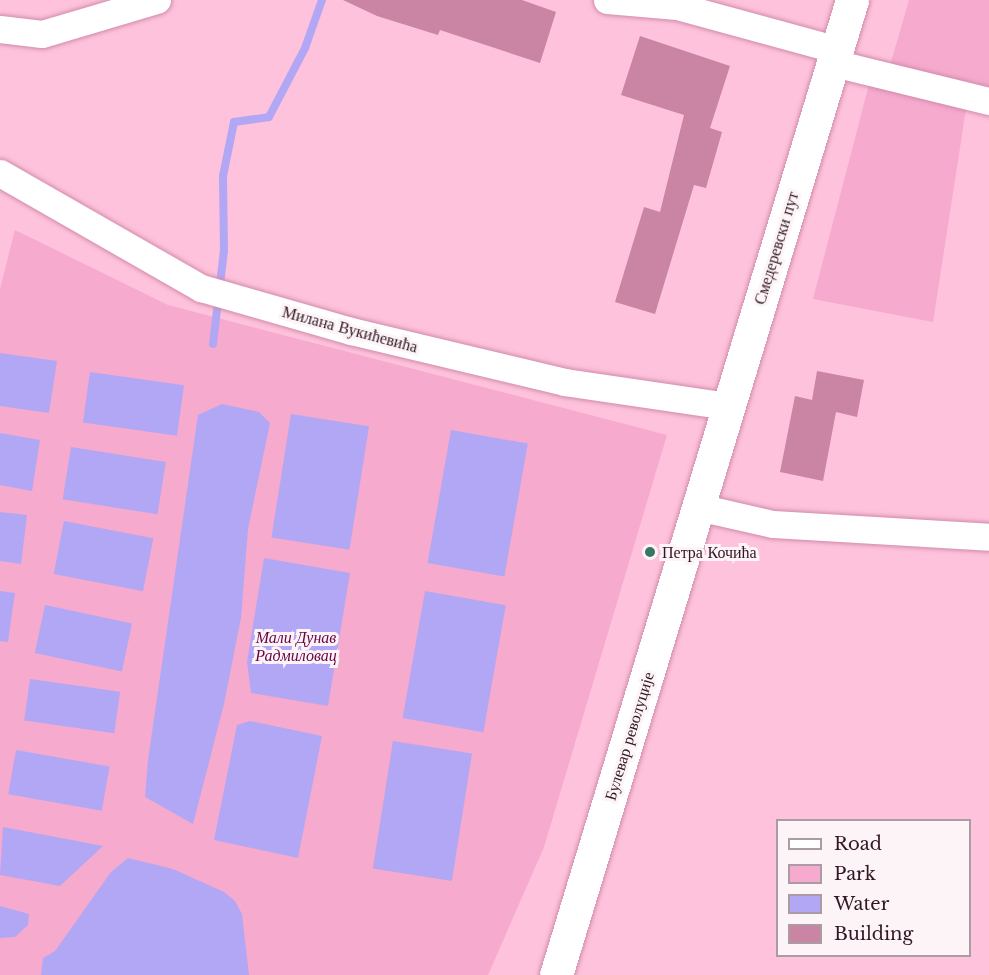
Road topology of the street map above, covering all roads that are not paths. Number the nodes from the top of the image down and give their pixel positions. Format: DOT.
graph roads {
  1 [pos="157,0"];
  2 [pos="607,0"];
  3 [pos="852,0"];
  4 [pos="0,30"];
  5 [pos="836,56"];
  6 [pos="989,101"];
  7 [pos="0,173"];
  8 [pos="727,406"];
  9 [pos="700,502"];
  10 [pos="989,537"];
  11 [pos="556,975"];
  1 -- 4 [label="street"];
  2 -- 5 [label="street"];
  3 -- 5 [label="main road, Смедеревски пут"];
  5 -- 6 [label="street"];
  5 -- 8 [label="main road, Смедеревски пут"];
  7 -- 8 [label="street, Милана Вукићевића"];
  8 -- 9 [label="main road, Смедеревски пут"];
  9 -- 10 [label="street"];
  9 -- 11 [label="main road, Булевар револуције"];
}
